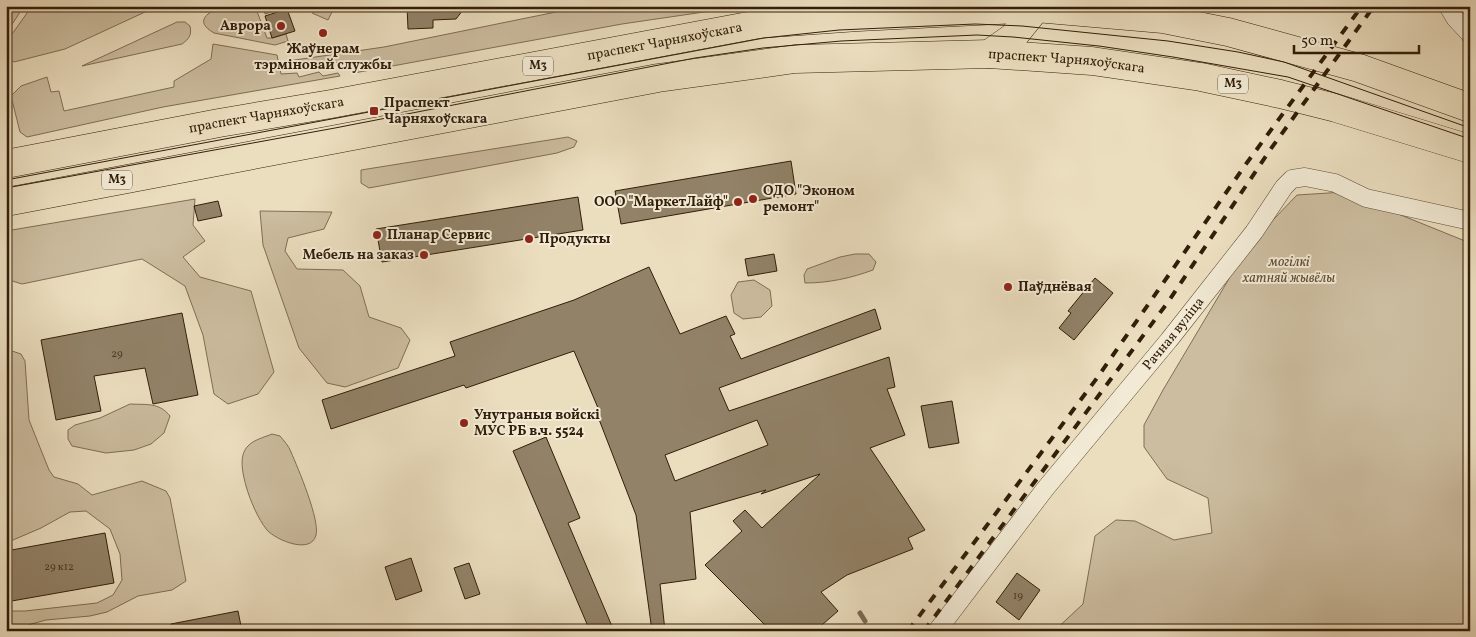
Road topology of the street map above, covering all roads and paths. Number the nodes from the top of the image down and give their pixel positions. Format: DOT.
graph roads {
  1 [pos="1448,6"];
  2 [pos="1037,7"];
  3 [pos="974,9"];
  4 [pos="1470,34"];
  5 [pos="990,54"];
  6 [pos="1470,108"];
  7 [pos="1470,149"];
  8 [pos="6,164"];
  9 [pos="6,202"];
  10 [pos="1470,221"];
  11 [pos="937,631"];
  1 -- 4 [label="street"];
  2 -- 3 [label="main road, праспект Чарняхоўскага / М3"];
  2 -- 5 [label="main road"];
  2 -- 6 [label="main road, праспект Чарняхоўскага / М3"];
  3 -- 5 [label="main road"];
  3 -- 8 [label="main road, праспект Чарняхоўскага / М3"];
  5 -- 7 [label="main road, праспект Чарняхоўскага / М3"];
  5 -- 9 [label="main road, праспект Чарняхоўскага / М3"];
  10 -- 11 [label="street, Рачная вуліца"];
}
